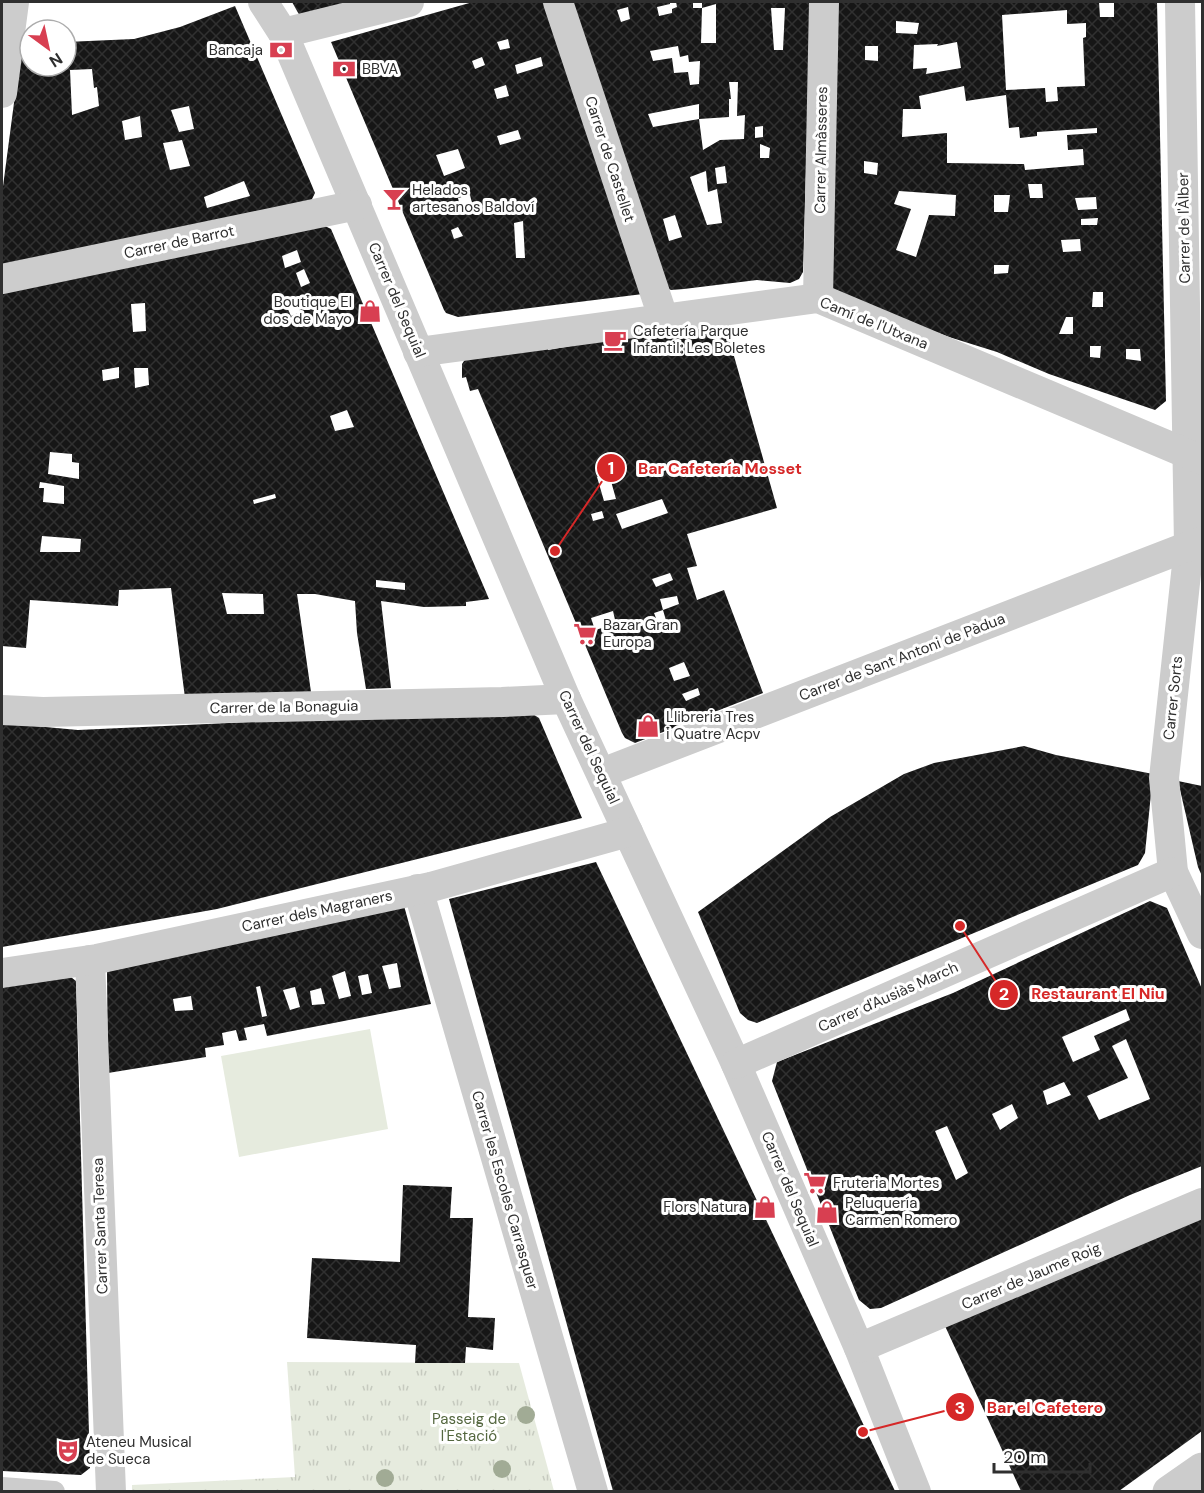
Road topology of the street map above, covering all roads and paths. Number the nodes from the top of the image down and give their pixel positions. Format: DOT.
graph roads {
  1 [pos="14,2"];
  2 [pos="263,2"];
  3 [pos="409,2"];
  4 [pos="558,2"];
  5 [pos="824,2"];
  6 [pos="1180,2"];
  7 [pos="284,33"];
  8 [pos="2,93"];
  9 [pos="357,205"];
  10 [pos="2,279"];
  11 [pos="818,298"];
  12 [pos="663,317"];
  13 [pos="418,352"];
  14 [pos="1195,458"];
  15 [pos="1196,544"];
  16 [pos="566,699"];
  17 [pos="2,710"];
  18 [pos="602,773"];
  19 [pos="627,831"];
  20 [pos="1173,872"];
  21 [pos="418,889"];
  22 [pos="1203,934"];
  23 [pos="90,960"];
  24 [pos="2,973"];
  25 [pos="736,1064"];
  26 [pos="1203,1203"];
  27 [pos="859,1348"];
  28 [pos="1203,1469"];
  29 [pos="2,1488"];
  30 [pos="54,1491"];
  31 [pos="111,1491"];
  32 [pos="593,1491"];
  33 [pos="916,1491"];
  34 [pos="1169,1491"];
  1 -- 8 [label="street"];
  2 -- 7 [label="street, Carrer del Sequial"];
  3 -- 7 [label="street"];
  4 -- 12 [label="street, Carrer de Castellet"];
  5 -- 11 [label="street, Carrer Almàsseres"];
  6 -- 14 [label="street, Carrer de l'Àlber"];
  7 -- 9 [label="street, Carrer del Sequial"];
  9 -- 10 [label="street, Carrer de Barrot"];
  9 -- 13 [label="street, Carrer del Sequial"];
  11 -- 12 [label="street, Camí de l'Utxana"];
  11 -- 14 [label="street, Camí de l'Utxana"];
  12 -- 13 [label="street, Camí de l'Utxana"];
  13 -- 16 [label="street, Carrer del Sequial"];
  14 -- 15 [label="street, Carrer Sorts"];
  15 -- 18 [label="street, Carrer de Sant Antoni de Pàdua"];
  15 -- 20 [label="street, Carrer Sorts"];
  16 -- 17 [label="street, Carrer de la Bonaguia"];
  16 -- 18 [label="street, Carrer del Sequial"];
  18 -- 19 [label="street, Carrer del Sequial"];
  19 -- 21 [label="street, Carrer dels Magraners"];
  19 -- 25 [label="street, Carrer del Sequial"];
  20 -- 22 [label="street, Carrer Sorts"];
  20 -- 25 [label="street, Carrer d'Ausiàs March"];
  21 -- 23 [label="street, Carrer dels Magraners"];
  21 -- 32 [label="street, Carrer les Escoles Carrasquer"];
  23 -- 24 [label="street, Carrer dels Magraners"];
  23 -- 31 [label="street, Carrer Santa Teresa"];
  25 -- 27 [label="street, Carrer del Sequial"];
  26 -- 27 [label="street, Carrer de Jaume Roig"];
  27 -- 33 [label="street, Carrer del Sequial"];
  28 -- 34 [label="street"];
  29 -- 30 [label="street"];
}
